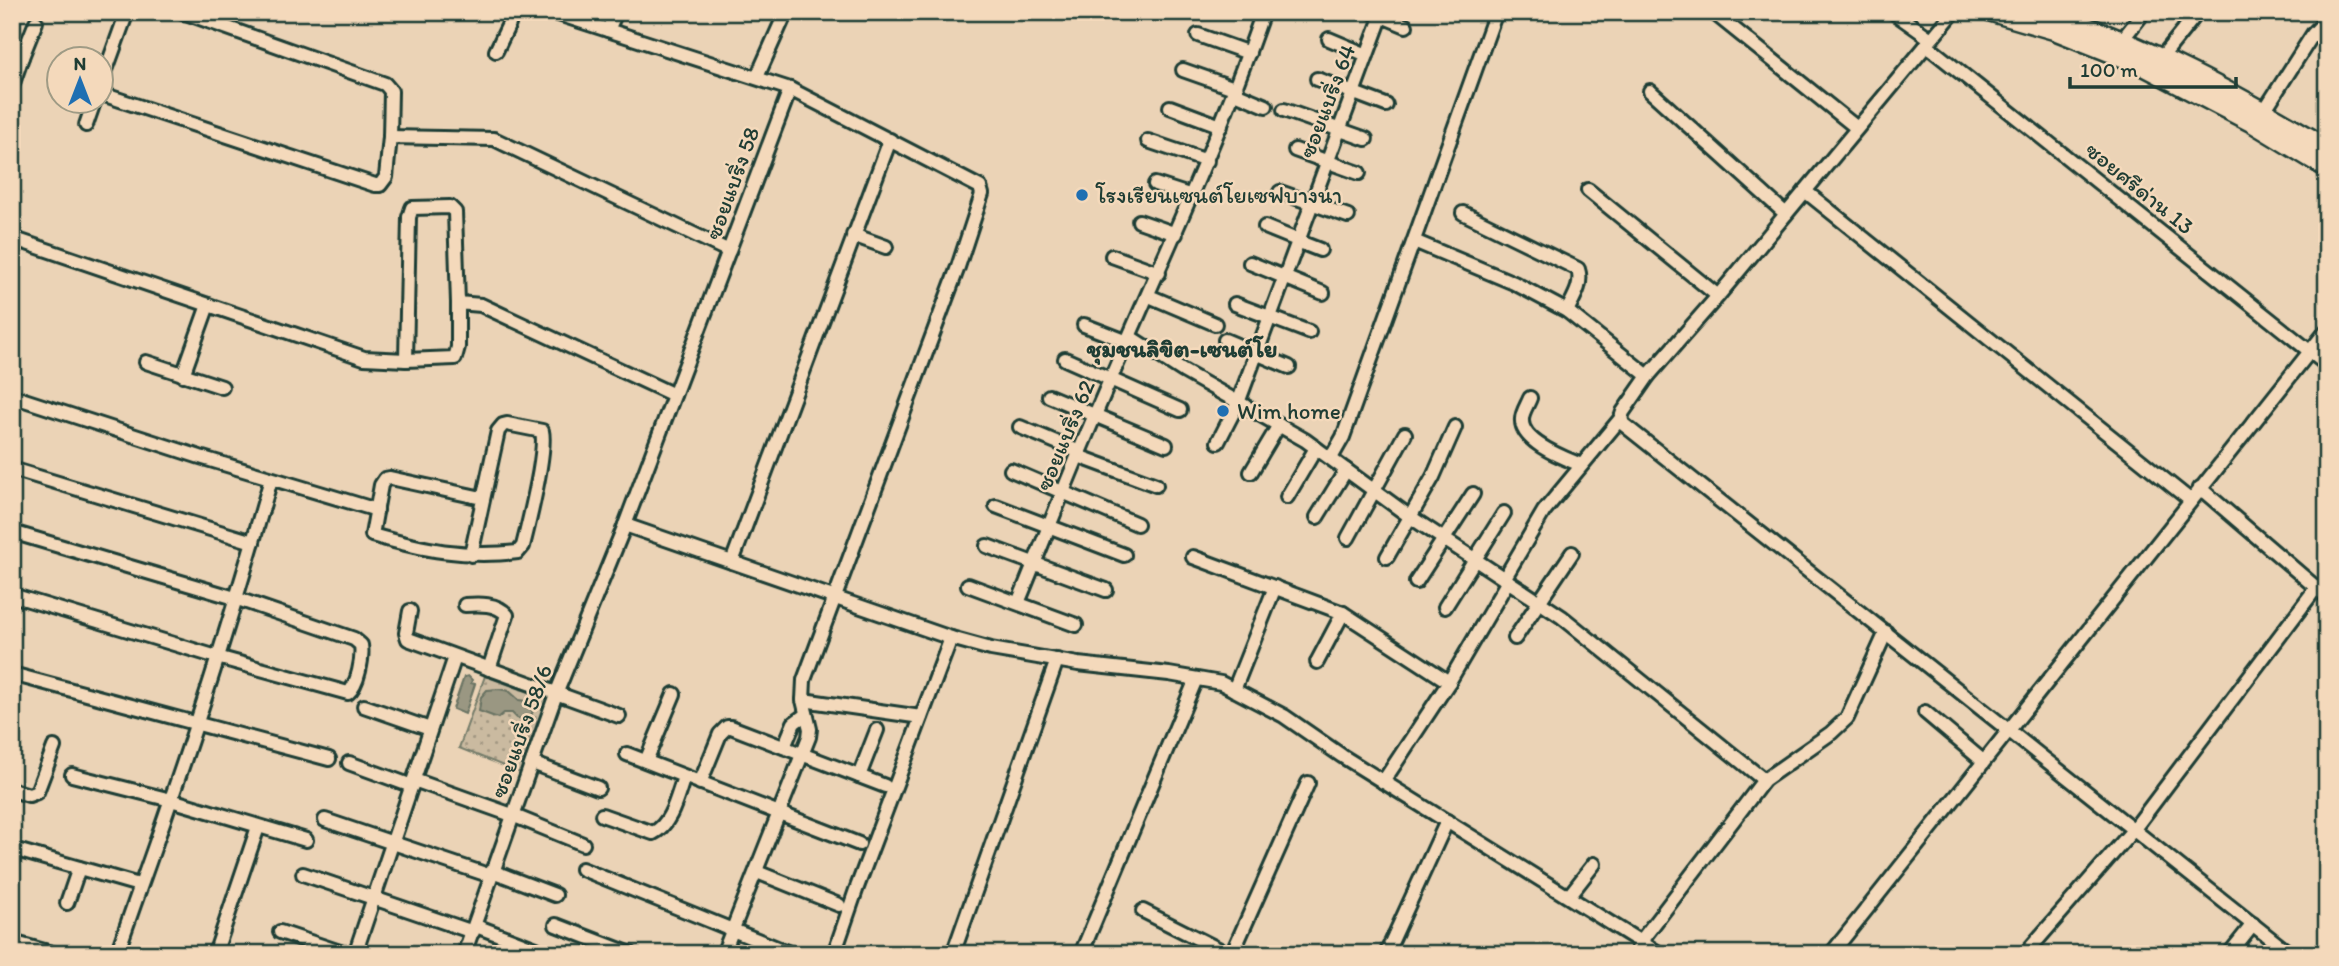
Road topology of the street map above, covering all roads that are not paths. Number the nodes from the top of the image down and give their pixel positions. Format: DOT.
graph roads {
  1 [pos="127,12"];
  2 [pos="183,12"];
  3 [pos="512,12"];
  4 [pos="552,12"];
  5 [pos="616,12"];
  6 [pos="786,12"];
  7 [pos="1496,12"];
  8 [pos="1713,12"];
  9 [pos="1893,12"];
  10 [pos="1954,12"];
  11 [pos="1993,12"];
  12 [pos="2045,12"];
  13 [pos="2134,12"];
  14 [pos="2197,12"];
  15 [pos="1259,13"];
  16 [pos="1379,14"];
  17 [pos="2327,19"];
  18 [pos="36,22"];
  19 [pos="1406,26"];
  20 [pos="608,30"];
  21 [pos="1198,35"];
  22 [pos="1329,39"];
  23 [pos="2122,40"];
  24 [pos="1928,42"];
  25 [pos="115,46"];
  26 [pos="496,51"];
  27 [pos="1249,53"];
  28 [pos="17,55"];
  29 [pos="1367,55"];
  30 [pos="2161,58"];
  31 [pos="1183,70"];
  32 [pos="757,77"];
  33 [pos="1317,79"];
  34 [pos="12,86"];
  35 [pos="790,89"];
  36 [pos="1236,91"];
  37 [pos="1650,91"];
  38 [pos="1354,92"];
  39 [pos="116,98"];
  40 [pos="1386,105"];
  41 [pos="1266,106"];
  42 [pos="1170,107"];
  43 [pos="1284,110"];
  44 [pos="2264,111"];
  45 [pos="89,116"];
  46 [pos="86,125"];
  47 [pos="1221,126"];
  48 [pos="1857,128"];
  49 [pos="1340,129"];
  50 [pos="390,137"];
  51 [pos="1367,139"];
  52 [pos="890,140"];
  53 [pos="1149,141"];
  54 [pos="2327,148"];
  55 [pos="1295,150"];
  56 [pos="1207,161"];
  57 [pos="1327,162"];
  58 [pos="2327,168"];
  59 [pos="1359,173"];
  60 [pos="1155,184"];
  61 [pos="1588,190"];
  62 [pos="1805,191"];
  63 [pos="1280,192"];
  64 [pos="1192,196"];
  65 [pos="1311,204"];
  66 [pos="1463,213"];
  67 [pos="1786,214"];
  68 [pos="1348,216"];
  69 [pos="1139,221"];
  70 [pos="1265,227"];
  71 [pos="1176,234"];
  72 [pos="853,236"];
  73 [pos="12,238"];
  74 [pos="1297,240"];
  75 [pos="1414,241"];
  76 [pos="886,247"];
  77 [pos="1320,250"];
  78 [pos="729,251"];
  79 [pos="1112,256"];
  80 [pos="1250,263"];
  81 [pos="1159,273"];
  82 [pos="1283,277"];
  83 [pos="1323,293"];
  84 [pos="1149,296"];
  85 [pos="1718,296"];
  86 [pos="458,303"];
  87 [pos="1236,304"];
  88 [pos="208,305"];
  89 [pos="1567,311"];
  90 [pos="1269,317"];
  91 [pos="1215,324"];
  92 [pos="1084,325"];
  93 [pos="2327,330"];
  94 [pos="1309,332"];
  95 [pos="1129,340"];
  96 [pos="1225,340"];
  97 [pos="2310,351"];
  98 [pos="1256,353"];
  99 [pos="1065,359"];
  100 [pos="406,360"];
  101 [pos="146,362"];
  102 [pos="2327,365"];
  103 [pos="1289,367"];
  104 [pos="183,375"];
  105 [pos="1648,376"];
  106 [pos="1111,380"];
  107 [pos="222,387"];
  108 [pos="674,395"];
  109 [pos="12,396"];
  110 [pos="1049,396"];
  111 [pos="1531,398"];
  112 [pos="1238,402"];
  113 [pos="1180,410"];
  114 [pos="1095,415"];
  115 [pos="1621,418"];
  116 [pos="1279,425"];
  117 [pos="1020,427"];
  118 [pos="1455,427"];
  119 [pos="1405,435"];
  120 [pos="1218,442"];
  121 [pos="1166,445"];
  122 [pos="1316,448"];
  123 [pos="1079,454"];
  124 [pos="1331,458"];
  125 [pos="1581,465"];
  126 [pos="12,469"];
  127 [pos="1011,470"];
  128 [pos="1346,470"];
  129 [pos="1251,472"];
  130 [pos="271,480"];
  131 [pos="1156,485"];
  132 [pos="2200,488"];
  133 [pos="1375,491"];
  134 [pos="1064,492"];
  135 [pos="1473,494"];
  136 [pos="1287,497"];
  137 [pos="482,498"];
  138 [pos="2190,500"];
  139 [pos="996,506"];
  140 [pos="377,510"];
  141 [pos="1504,513"];
  142 [pos="1409,516"];
  143 [pos="1317,517"];
  144 [pos="1137,524"];
  145 [pos="625,525"];
  146 [pos="1050,526"];
  147 [pos="12,532"];
  148 [pos="1348,538"];
  149 [pos="1443,538"];
  150 [pos="253,542"];
  151 [pos="987,546"];
  152 [pos="1572,553"];
  153 [pos="471,555"];
  154 [pos="1124,555"];
  155 [pos="1193,556"];
  156 [pos="1387,557"];
  157 [pos="1475,559"];
  158 [pos="732,562"];
  159 [pos="1035,562"];
  160 [pos="1506,580"];
  161 [pos="1416,582"];
  162 [pos="968,585"];
  163 [pos="1275,587"];
  164 [pos="1106,590"];
  165 [pos="2322,592"];
  166 [pos="12,595"];
  167 [pos="836,597"];
  168 [pos="235,598"];
  169 [pos="1539,602"];
  170 [pos="1018,603"];
  171 [pos="465,605"];
  172 [pos="1445,607"];
  173 [pos="410,611"];
  174 [pos="1343,612"];
  175 [pos="1076,625"];
  176 [pos="1886,632"];
  177 [pos="951,638"];
  178 [pos="1515,638"];
  179 [pos="217,656"];
  180 [pos="455,657"];
  181 [pos="1057,660"];
  182 [pos="1317,662"];
  183 [pos="489,669"];
  184 [pos="12,674"];
  185 [pos="1196,679"];
  186 [pos="1449,682"];
  187 [pos="1234,690"];
  188 [pos="556,694"];
  189 [pos="674,694"];
  190 [pos="803,699"];
  191 [pos="364,706"];
  192 [pos="1925,712"];
  193 [pos="805,715"];
  194 [pos="619,716"];
  195 [pos="921,717"];
  196 [pos="195,723"];
  197 [pos="430,729"];
  198 [pos="2009,729"];
  199 [pos="877,730"];
  200 [pos="54,747"];
  201 [pos="784,747"];
  202 [pos="627,754"];
  203 [pos="803,755"];
  204 [pos="329,759"];
  205 [pos="646,761"];
  206 [pos="1983,761"];
  207 [pos="349,763"];
  208 [pos="532,763"];
  209 [pos="72,775"];
  210 [pos="859,776"];
  211 [pos="684,777"];
  212 [pos="1764,780"];
  213 [pos="1383,782"];
  214 [pos="413,783"];
  215 [pos="700,783"];
  216 [pos="1308,783"];
  217 [pos="885,786"];
  218 [pos="598,788"];
  219 [pos="12,790"];
  220 [pos="171,800"];
  221 [pos="779,814"];
  222 [pos="512,815"];
  223 [pos="602,815"];
  224 [pos="325,820"];
  225 [pos="1447,821"];
  226 [pos="257,827"];
  227 [pos="2134,830"];
  228 [pos="306,839"];
  229 [pos="393,842"];
  230 [pos="583,844"];
  231 [pos="859,844"];
  232 [pos="20,851"];
  233 [pos="1594,864"];
  234 [pos="79,867"];
  235 [pos="582,869"];
  236 [pos="757,873"];
  237 [pos="303,874"];
  238 [pos="491,874"];
  239 [pos="139,885"];
  240 [pos="555,895"];
  241 [pos="373,896"];
  242 [pos="1569,896"];
  243 [pos="67,903"];
  244 [pos="839,905"];
  245 [pos="1143,911"];
  246 [pos="2253,924"];
  247 [pos="556,925"];
  248 [pos="474,929"];
  249 [pos="733,929"];
  250 [pos="279,932"];
  251 [pos="1641,941"];
  252 [pos="12,942"];
  253 [pos="536,949"];
  254 [pos="55,954"];
  255 [pos="117,954"];
  256 [pos="215,954"];
  257 [pos="346,954"];
  258 [pos="355,954"];
  259 [pos="464,954"];
  260 [pos="631,954"];
  261 [pos="723,954"];
  262 [pos="792,954"];
  263 [pos="834,954"];
  264 [pos="953,954"];
  265 [pos="1081,954"];
  266 [pos="1230,954"];
  267 [pos="1386,954"];
  268 [pos="1636,954"];
  269 [pos="1660,954"];
  270 [pos="1831,954"];
  271 [pos="2025,954"];
  272 [pos="2229,954"];
  273 [pos="2290,954"];
  1 -- 25 [label="street"];
  2 -- 50 [label="street"];
  3 -- 26 [label="street"];
  4 -- 20 [label="street"];
  5 -- 20 [label="street"];
  6 -- 32 [label="street"];
  7 -- 75 [label="street"];
  8 -- 48 [label="street"];
  9 -- 24 [label="street, ซอยศรีด่าน 13"];
  10 -- 24 [label="street"];
  11 -- 58 [label="main road"];
  12 -- 23 [label="main road"];
  13 -- 23 [label="street"];
  14 -- 30 [label="street"];
  15 -- 27 [label="street, ซอยแบริ่ง 62"];
  16 -- 19 [label="street"];
  16 -- 29 [label="street, ซอยแบริ่ง 64"];
  17 -- 44 [label="street"];
  18 -- 28 [label="street"];
  20 -- 32 [label="street"];
  21 -- 27 [label="street"];
  22 -- 29 [label="street"];
  23 -- 30 [label="main road"];
  24 -- 48 [label="street"];
  24 -- 97 [label="street, ซอยศรีด่าน 13"];
  27 -- 36 [label="street, ซอยแบริ่ง 62"];
  28 -- 34 [label="street"];
  29 -- 38 [label="street, ซอยแบริ่ง 64"];
  30 -- 44 [label="main road"];
  31 -- 36 [label="street"];
  32 -- 35 [label="street"];
  33 -- 38 [label="street"];
  35 -- 52 [label="street"];
  35 -- 78 [label="street, ซอยแบริ่ง 58"];
  36 -- 41 [label="street"];
  36 -- 47 [label="street, ซอยแบริ่ง 62"];
  37 -- 67 [label="street"];
  38 -- 40 [label="street"];
  38 -- 49 [label="street, ซอยแบริ่ง 64"];
  39 -- 50 [label="street"];
  42 -- 47 [label="street"];
  43 -- 49 [label="street"];
  44 -- 54 [label="main road"];
  45 -- 46 [label="street"];
  47 -- 56 [label="street, ซอยแบริ่ง 62"];
  48 -- 62 [label="street"];
  49 -- 51 [label="street"];
  49 -- 57 [label="street, ซอยแบริ่ง 64"];
  50 -- 78 [label="street"];
  52 -- 72 [label="street"];
  52 -- 167 [label="street"];
  53 -- 56 [label="street"];
  55 -- 57 [label="street"];
  56 -- 64 [label="street, ซอยแบริ่ง 62"];
  57 -- 59 [label="street"];
  57 -- 65 [label="street, ซอยแบริ่ง 64"];
  60 -- 64 [label="street"];
  61 -- 85 [label="street"];
  62 -- 67 [label="street"];
  62 -- 138 [label="street"];
  63 -- 65 [label="street"];
  64 -- 71 [label="street, ซอยแบริ่ง 62"];
  65 -- 68 [label="street"];
  65 -- 74 [label="street, ซอยแบริ่ง 64"];
  66 -- 89 [label="street"];
  67 -- 85 [label="street"];
  69 -- 71 [label="street"];
  70 -- 74 [label="street"];
  71 -- 81 [label="street, ซอยแบริ่ง 62"];
  72 -- 76 [label="street"];
  72 -- 158 [label="street"];
  73 -- 88 [label="street"];
  74 -- 77 [label="street"];
  74 -- 82 [label="street, ซอยแบริ่ง 64"];
  75 -- 89 [label="street"];
  75 -- 124 [label="street"];
  78 -- 108 [label="street, ซอยแบริ่ง 58"];
  79 -- 81 [label="street"];
  80 -- 82 [label="street"];
  81 -- 84 [label="street, ซอยแบริ่ง 62"];
  82 -- 83 [label="street"];
  82 -- 90 [label="street, ซอยแบริ่ง 64"];
  84 -- 91 [label="street"];
  84 -- 95 [label="street, ซอยแบริ่ง 62"];
  85 -- 105 [label="street"];
  86 -- 100 [label="street"];
  86 -- 100 [label="street"];
  86 -- 108 [label="street"];
  87 -- 90 [label="street"];
  88 -- 100 [label="street"];
  88 -- 104 [label="street"];
  89 -- 105 [label="street"];
  90 -- 94 [label="street"];
  90 -- 98 [label="street, ซอยแบริ่ง 64"];
  92 -- 95 [label="street"];
  93 -- 97 [label="street"];
  95 -- 106 [label="street, ซอยแบริ่ง 62"];
  95 -- 112 [label="street"];
  96 -- 98 [label="street"];
  97 -- 102 [label="street, ซอยศรีด่าน 13"];
  97 -- 132 [label="street"];
  98 -- 103 [label="street"];
  98 -- 112 [label="street, ซอยแบริ่ง 64"];
  99 -- 106 [label="street"];
  101 -- 104 [label="street"];
  104 -- 107 [label="street"];
  105 -- 115 [label="street"];
  106 -- 113 [label="street"];
  106 -- 114 [label="street, ซอยแบริ่ง 62"];
  108 -- 145 [label="street, ซอยแบริ่ง 58"];
  109 -- 130 [label="street"];
  110 -- 114 [label="street"];
  111 -- 125 [label="street"];
  112 -- 116 [label="street"];
  112 -- 120 [label="street, ซอยแบริ่ง 64"];
  114 -- 121 [label="street"];
  114 -- 123 [label="street, ซอยแบริ่ง 62"];
  115 -- 125 [label="street"];
  115 -- 176 [label="street"];
  116 -- 122 [label="street"];
  116 -- 129 [label="street"];
  117 -- 123 [label="street"];
  118 -- 142 [label="street"];
  119 -- 133 [label="street"];
  122 -- 124 [label="street"];
  122 -- 136 [label="street"];
  123 -- 131 [label="street"];
  123 -- 134 [label="street, ซอยแบริ่ง 62"];
  124 -- 128 [label="street"];
  125 -- 160 [label="street"];
  126 -- 150 [label="street"];
  127 -- 134 [label="street"];
  128 -- 133 [label="street"];
  128 -- 143 [label="street"];
  130 -- 140 [label="street"];
  130 -- 150 [label="street"];
  132 -- 138 [label="street"];
  132 -- 165 [label="street"];
  133 -- 142 [label="street"];
  133 -- 148 [label="street"];
  134 -- 144 [label="street"];
  134 -- 146 [label="street, ซอยแบริ่ง 62"];
  135 -- 149 [label="street"];
  137 -- 140 [label="street"];
  137 -- 153 [label="street"];
  137 -- 153 [label="street"];
  138 -- 198 [label="street"];
  139 -- 146 [label="street"];
  140 -- 153 [label="street"];
  141 -- 157 [label="street"];
  142 -- 149 [label="street"];
  142 -- 156 [label="street"];
  145 -- 158 [label="street"];
  145 -- 188 [label="street, ซอยแบริ่ง 58/6"];
  146 -- 154 [label="street"];
  146 -- 159 [label="street, ซอยแบริ่ง 62"];
  147 -- 168 [label="street"];
  149 -- 157 [label="street"];
  149 -- 161 [label="street"];
  150 -- 168 [label="street"];
  151 -- 159 [label="street"];
  152 -- 169 [label="street"];
  155 -- 163 [label="street"];
  157 -- 160 [label="street"];
  157 -- 172 [label="street"];
  158 -- 167 [label="street"];
  159 -- 164 [label="street"];
  159 -- 170 [label="street, ซอยแบริ่ง 62"];
  160 -- 169 [label="street"];
  160 -- 186 [label="street"];
  162 -- 170 [label="street"];
  163 -- 174 [label="street"];
  163 -- 187 [label="street"];
  165 -- 227 [label="street"];
  166 -- 179 [label="street"];
  167 -- 177 [label="street"];
  167 -- 190 [label="street"];
  168 -- 179 [label="street"];
  168 -- 179 [label="street"];
  169 -- 178 [label="street"];
  169 -- 212 [label="street"];
  170 -- 175 [label="street"];
  171 -- 183 [label="street"];
  173 -- 180 [label="street"];
  174 -- 182 [label="street"];
  174 -- 186 [label="street"];
  176 -- 198 [label="street"];
  176 -- 212 [label="street"];
  177 -- 181 [label="street"];
  177 -- 195 [label="street"];
  179 -- 196 [label="street"];
  180 -- 183 [label="street"];
  180 -- 197 [label="street"];
  181 -- 185 [label="street"];
  181 -- 264 [label="street"];
  183 -- 188 [label="street"];
  184 -- 196 [label="street"];
  185 -- 187 [label="street"];
  185 -- 265 [label="street"];
  186 -- 213 [label="street"];
  187 -- 213 [label="street"];
  188 -- 194 [label="street"];
  188 -- 208 [label="street, ซอยแบริ่ง 58/6"];
  189 -- 205 [label="street"];
  190 -- 193 [label="street"];
  190 -- 195 [label="street"];
  191 -- 197 [label="street"];
  192 -- 206 [label="street"];
  193 -- 201 [label="street"];
  193 -- 203 [label="street"];
  195 -- 263 [label="street"];
  196 -- 204 [label="street"];
  196 -- 220 [label="street"];
  197 -- 214 [label="street"];
  198 -- 206 [label="street"];
  198 -- 227 [label="street"];
  199 -- 210 [label="street"];
  200 -- 219 [label="street"];
  201 -- 203 [label="street"];
  201 -- 215 [label="street"];
  202 -- 205 [label="street"];
  203 -- 210 [label="street"];
  203 -- 221 [label="street"];
  205 -- 211 [label="street"];
  206 -- 270 [label="street"];
  207 -- 214 [label="street"];
  208 -- 218 [label="street"];
  208 -- 222 [label="street, ซอยแบริ่ง 58/6"];
  209 -- 220 [label="street"];
  210 -- 217 [label="street"];
  211 -- 215 [label="street"];
  211 -- 223 [label="street"];
  212 -- 251 [label="street"];
  213 -- 225 [label="street"];
  214 -- 222 [label="street"];
  214 -- 229 [label="street"];
  215 -- 221 [label="street"];
  216 -- 266 [label="street"];
  220 -- 226 [label="street"];
  220 -- 239 [label="street"];
  221 -- 231 [label="street"];
  221 -- 236 [label="street"];
  222 -- 230 [label="street"];
  222 -- 238 [label="street, ซอยแบริ่ง 58/6"];
  224 -- 229 [label="street"];
  225 -- 242 [label="street"];
  225 -- 267 [label="street"];
  226 -- 228 [label="street"];
  226 -- 256 [label="street"];
  227 -- 246 [label="street"];
  227 -- 271 [label="street"];
  229 -- 238 [label="street"];
  229 -- 241 [label="street"];
  232 -- 234 [label="street"];
  233 -- 242 [label="street"];
  234 -- 239 [label="street"];
  234 -- 243 [label="street"];
  235 -- 249 [label="street"];
  236 -- 244 [label="street"];
  236 -- 249 [label="street"];
  237 -- 241 [label="street"];
  238 -- 240 [label="street"];
  238 -- 248 [label="street, ซอยแบริ่ง 58/6"];
  239 -- 255 [label="street"];
  241 -- 248 [label="street"];
  241 -- 258 [label="street"];
  242 -- 251 [label="street"];
  245 -- 266 [label="street"];
  246 -- 272 [label="street"];
  246 -- 273 [label="street"];
  247 -- 260 [label="street"];
  248 -- 253 [label="street"];
  248 -- 259 [label="street, ซอยแบริ่ง 58/6"];
  249 -- 261 [label="street"];
  249 -- 262 [label="street"];
  250 -- 257 [label="street"];
  251 -- 268 [label="street"];
  251 -- 269 [label="street"];
  252 -- 254 [label="street"];
}
